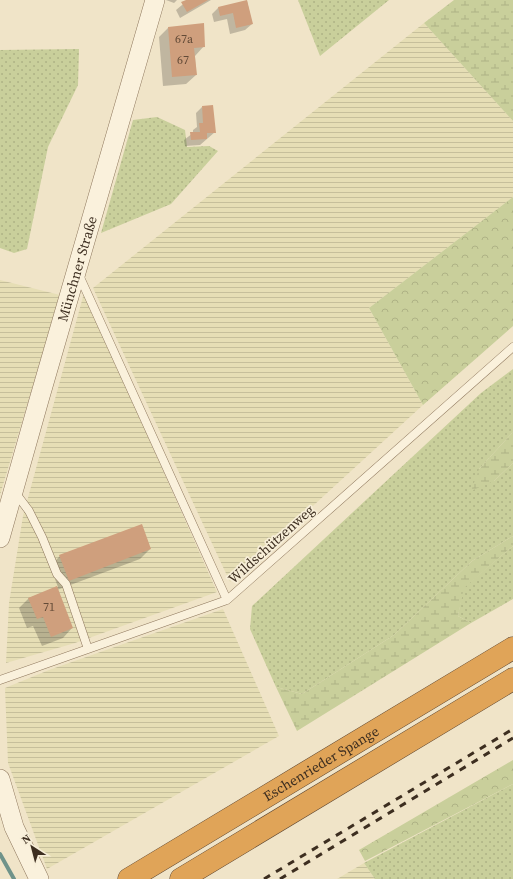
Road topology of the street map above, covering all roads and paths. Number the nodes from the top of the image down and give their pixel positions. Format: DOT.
graph roads {
  1 [pos="155,0"];
  2 [pos="77,270"];
  3 [pos="513,347"];
  4 [pos="14,490"];
  5 [pos="0,538"];
  6 [pos="227,600"];
  7 [pos="513,648"];
  8 [pos="88,649"];
  9 [pos="513,679"];
  10 [pos="0,680"];
  11 [pos="0,779"];
  12 [pos="39,879"];
  13 [pos="130,879"];
  14 [pos="181,879"];
  1 -- 2 [label="street, Münchner Straße"];
  2 -- 4 [label="street, Münchner Straße"];
  2 -- 6 [label="lane"];
  3 -- 6 [label="lane, Wildschützenweg"];
  4 -- 5 [label="street, Münchner Straße"];
  4 -- 8 [label="lane"];
  6 -- 8 [label="lane, Wildschützenweg"];
  7 -- 13 [label="highway, Eschenrieder Spange"];
  8 -- 10 [label="lane, Wildschützenweg"];
  9 -- 14 [label="highway, Eschenrieder Spange"];
  11 -- 12 [label="street"];
}
